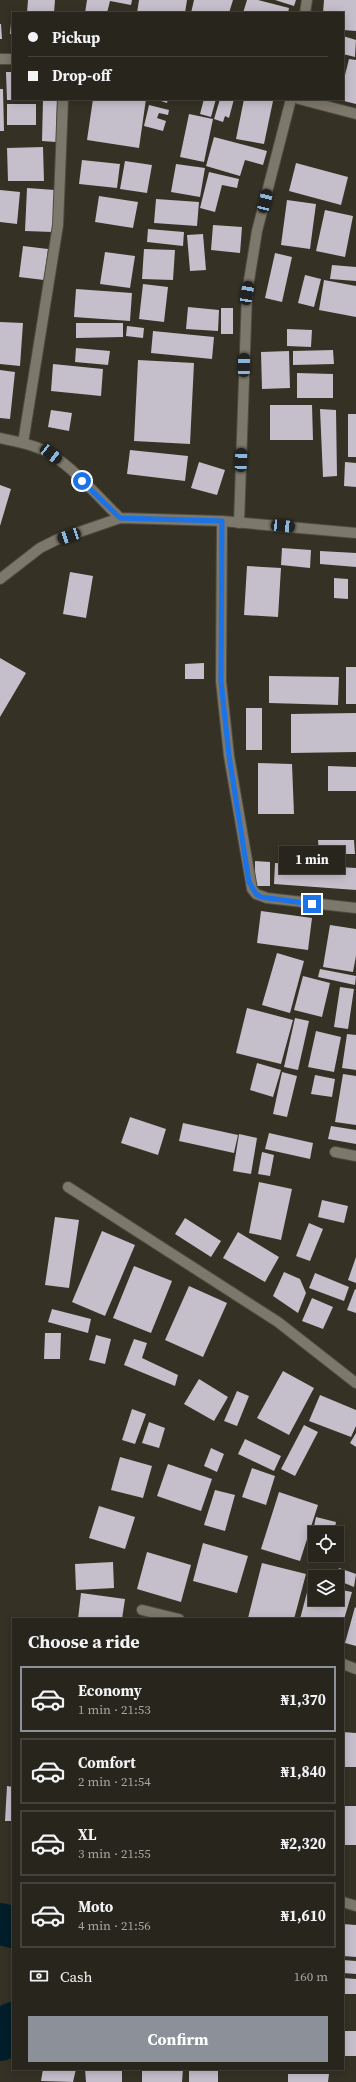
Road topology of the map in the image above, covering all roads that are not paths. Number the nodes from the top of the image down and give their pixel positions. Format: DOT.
graph roads {
  1 [pos="307,0"];
  2 [pos="305,12"];
  3 [pos="0,59"];
  4 [pos="12,59"];
  5 [pos="63,100"];
  6 [pos="291,100"];
  7 [pos="303,100"];
  8 [pos="356,114"];
  9 [pos="0,438"];
  10 [pos="23,443"];
  11 [pos="120,518"];
  12 [pos="222,521"];
  13 [pos="239,523"];
  14 [pos="356,533"];
  15 [pos="0,579"];
  16 [pos="356,908"];
  17 [pos="335,1152"];
  18 [pos="356,1156"];
  19 [pos="68,1187"];
  20 [pos="356,1382"];
  21 [pos="142,1610"];
  22 [pos="175,1618"];
  23 [pos="344,1664"];
  24 [pos="356,1669"];
  25 [pos="344,1902"];
  26 [pos="356,1906"];
  1 -- 2 [label="street"];
  3 -- 4 [label="street"];
  5 -- 10 [label="street"];
  6 -- 13 [label="street"];
  7 -- 8 [label="street"];
  9 -- 10 [label="street"];
  10 -- 11 [label="street"];
  11 -- 12 [label="street"];
  11 -- 15 [label="street"];
  12 -- 13 [label="street"];
  12 -- 16 [label="street"];
  13 -- 14 [label="street"];
  17 -- 18 [label="street"];
  19 -- 20 [label="street"];
  21 -- 22 [label="street"];
  23 -- 24 [label="street"];
  25 -- 26 [label="street"];
}
